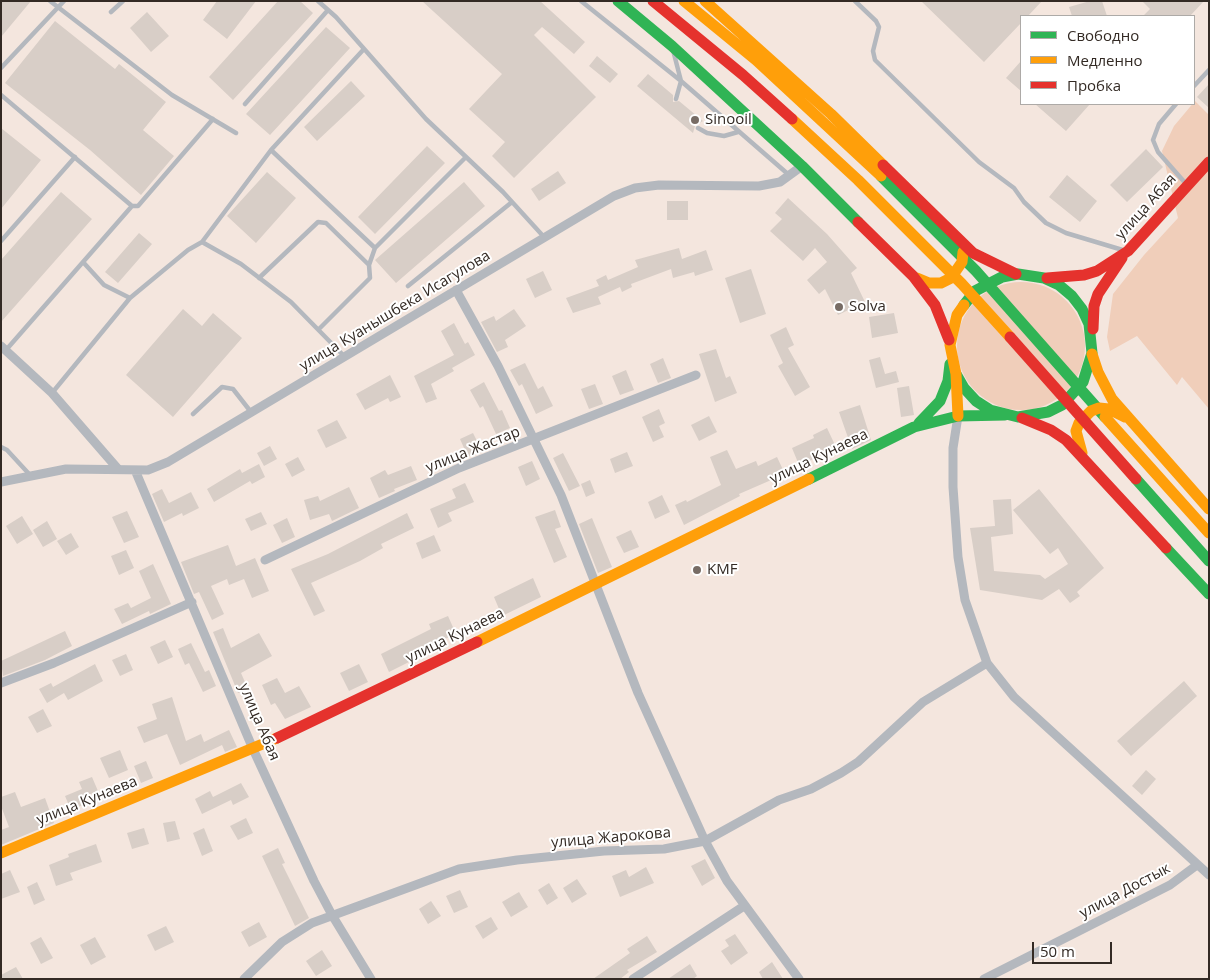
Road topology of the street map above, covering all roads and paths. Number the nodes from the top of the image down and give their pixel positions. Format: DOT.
graph roads {
  1 [pos="50,1"];
  2 [pos="64,1"];
  3 [pos="124,1"];
  4 [pos="318,1"];
  5 [pos="581,1"];
  6 [pos="618,1"];
  7 [pos="654,1"];
  8 [pos="684,1"];
  9 [pos="705,1"];
  10 [pos="855,1"];
  11 [pos="57,7"];
  12 [pos="328,10"];
  13 [pos="110,12"];
  14 [pos="672,46"];
  15 [pos="364,49"];
  16 [pos="1,68"];
  17 [pos="1209,70"];
  18 [pos="681,81"];
  19 [pos="1195,85"];
  20 [pos="1,95"];
  21 [pos="676,99"];
  22 [pos="245,104"];
  23 [pos="1175,105"];
  24 [pos="213,119"];
  25 [pos="698,128"];
  26 [pos="236,132"];
  27 [pos="738,132"];
  28 [pos="271,150"];
  29 [pos="75,157"];
  30 [pos="466,157"];
  31 [pos="1209,162"];
  32 [pos="802,166"];
  33 [pos="789,175"];
  34 [pos="1187,185"];
  35 [pos="512,202"];
  36 [pos="132,206"];
  37 [pos="545,238"];
  38 [pos="959,239"];
  39 [pos="1,241"];
  40 [pos="202,242"];
  41 [pos="375,248"];
  42 [pos="1128,251"];
  43 [pos="83,262"];
  44 [pos="369,265"];
  45 [pos="1018,274"];
  46 [pos="913,276"];
  47 [pos="259,278"];
  48 [pos="1044,278"];
  49 [pos="408,286"];
  50 [pos="456,290"];
  51 [pos="130,298"];
  52 [pos="319,329"];
  53 [pos="1092,340"];
  54 [pos="950,345"];
  55 [pos="3,348"];
  56 [pos="1092,353"];
  57 [pos="344,356"];
  58 [pos="951,357"];
  59 [pos="956,374"];
  60 [pos="696,375"];
  61 [pos="52,393"];
  62 [pos="251,412"];
  63 [pos="193,414"];
  64 [pos="1006,415"];
  65 [pos="958,416"];
  66 [pos="1018,417"];
  67 [pos="1129,419"];
  68 [pos="914,427"];
  69 [pos="534,440"];
  70 [pos="1,447"];
  71 [pos="1082,455"];
  72 [pos="118,470"];
  73 [pos="135,470"];
  74 [pos="30,475"];
  75 [pos="1,482"];
  76 [pos="1209,508"];
  77 [pos="1209,532"];
  78 [pos="265,560"];
  79 [pos="1209,560"];
  80 [pos="595,585"];
  81 [pos="1209,594"];
  82 [pos="192,602"];
  83 [pos="987,663"];
  84 [pos="1,684"];
  85 [pos="253,749"];
  86 [pos="705,841"];
  87 [pos="1,853"];
  88 [pos="1197,865"];
  89 [pos="1209,875"];
  90 [pos="744,906"];
  91 [pos="332,915"];
  92 [pos="244,979"];
  93 [pos="371,979"];
  94 [pos="633,979"];
  95 [pos="799,979"];
  96 [pos="984,979"];
  1 -- 11 [label="lane"];
  2 -- 11 [label="lane"];
  3 -- 13 [label="lane"];
  4 -- 12 [label="lane"];
  5 -- 18 [label="lane"];
  6 -- 14 [label="main road"];
  7 -- 79 [label="main road"];
  8 -- 77 [label="main road"];
  9 -- 38 [label="main road"];
  10 -- 42 [label="lane"];
  11 -- 16 [label="lane"];
  11 -- 24 [label="lane"];
  12 -- 15 [label="lane"];
  12 -- 22 [label="lane"];
  14 -- 18 [label="lane"];
  14 -- 32 [label="main road"];
  15 -- 28 [label="lane"];
  15 -- 30 [label="lane"];
  17 -- 19 [label="lane"];
  18 -- 21 [label="lane"];
  18 -- 27 [label="lane"];
  20 -- 29 [label="lane"];
  23 -- 34 [label="lane"];
  24 -- 26 [label="lane"];
  24 -- 36 [label="lane"];
  25 -- 27 [label="lane"];
  27 -- 33 [label="lane"];
  28 -- 40 [label="lane"];
  28 -- 41 [label="lane"];
  29 -- 36 [label="lane"];
  29 -- 39 [label="lane"];
  30 -- 35 [label="lane"];
  30 -- 41 [label="lane"];
  31 -- 34 [label="main road, улица Абая"];
  32 -- 33 [label="street, улица Куанышбека Исагулова"];
  32 -- 46 [label="main road"];
  33 -- 37 [label="street, улица Куанышбека Исагулова"];
  34 -- 42 [label="main road, улица Абая"];
  35 -- 37 [label="lane"];
  35 -- 49 [label="lane"];
  36 -- 43 [label="lane"];
  37 -- 50 [label="street, улица Куанышбека Исагулова"];
  38 -- 45 [label="main road"];
  38 -- 46 [label="main road"];
  40 -- 47 [label="lane"];
  40 -- 51 [label="lane"];
  41 -- 44 [label="lane"];
  42 -- 48 [label="main road, улица Абая"];
  42 -- 53 [label="main road"];
  43 -- 51 [label="lane"];
  43 -- 55 [label="lane"];
  44 -- 47 [label="lane"];
  44 -- 52 [label="lane"];
  45 -- 48 [label="main road"];
  45 -- 54 [label="main road"];
  46 -- 54 [label="main road"];
  47 -- 52 [label="lane"];
  48 -- 53 [label="main road"];
  50 -- 57 [label="street, улица Куанышбека Исагулова"];
  50 -- 69 [label="street"];
  51 -- 61 [label="lane"];
  52 -- 57 [label="lane"];
  53 -- 56 [label="main road"];
  54 -- 58 [label="main road"];
  55 -- 61 [label="street"];
  56 -- 66 [label="main road"];
  56 -- 67 [label="main road"];
  57 -- 62 [label="street, улица Куанышбека Исагулова"];
  58 -- 59 [label="main road"];
  58 -- 68 [label="main road"];
  59 -- 64 [label="main road"];
  59 -- 65 [label="main road"];
  60 -- 69 [label="street, улица Жастар"];
  61 -- 72 [label="street"];
  62 -- 63 [label="lane"];
  62 -- 73 [label="street, улица Куанышбека Исагулова"];
  64 -- 65 [label="main road"];
  64 -- 66 [label="main road"];
  65 -- 68 [label="main road"];
  65 -- 83 [label="street"];
  66 -- 71 [label="main road"];
  67 -- 71 [label="main road"];
  67 -- 76 [label="main road"];
  68 -- 80 [label="main road, улица Кунаева"];
  69 -- 78 [label="street, улица Жастар"];
  69 -- 80 [label="street"];
  70 -- 74 [label="lane"];
  71 -- 81 [label="main road"];
  72 -- 73 [label="street, улица Куанышбека Исагулова"];
  72 -- 74 [label="street, улица Куанышбека Исагулова"];
  73 -- 82 [label="street, улица Абая"];
  74 -- 75 [label="street, улица Куанышбека Исагулова"];
  80 -- 85 [label="main road, улица Кунаева"];
  80 -- 86 [label="street"];
  82 -- 84 [label="street"];
  82 -- 85 [label="street, улица Абая"];
  83 -- 86 [label="street, улица Жарокова"];
  83 -- 88 [label="street"];
  85 -- 87 [label="main road, улица Кунаева"];
  85 -- 91 [label="street, улица Абая"];
  86 -- 90 [label="street"];
  86 -- 91 [label="street, улица Жарокова"];
  88 -- 89 [label="street"];
  88 -- 96 [label="street, улица Достык"];
  90 -- 94 [label="street"];
  90 -- 95 [label="street"];
  91 -- 92 [label="street, улица Жарокова"];
  91 -- 93 [label="street, улица Абая"];
}
